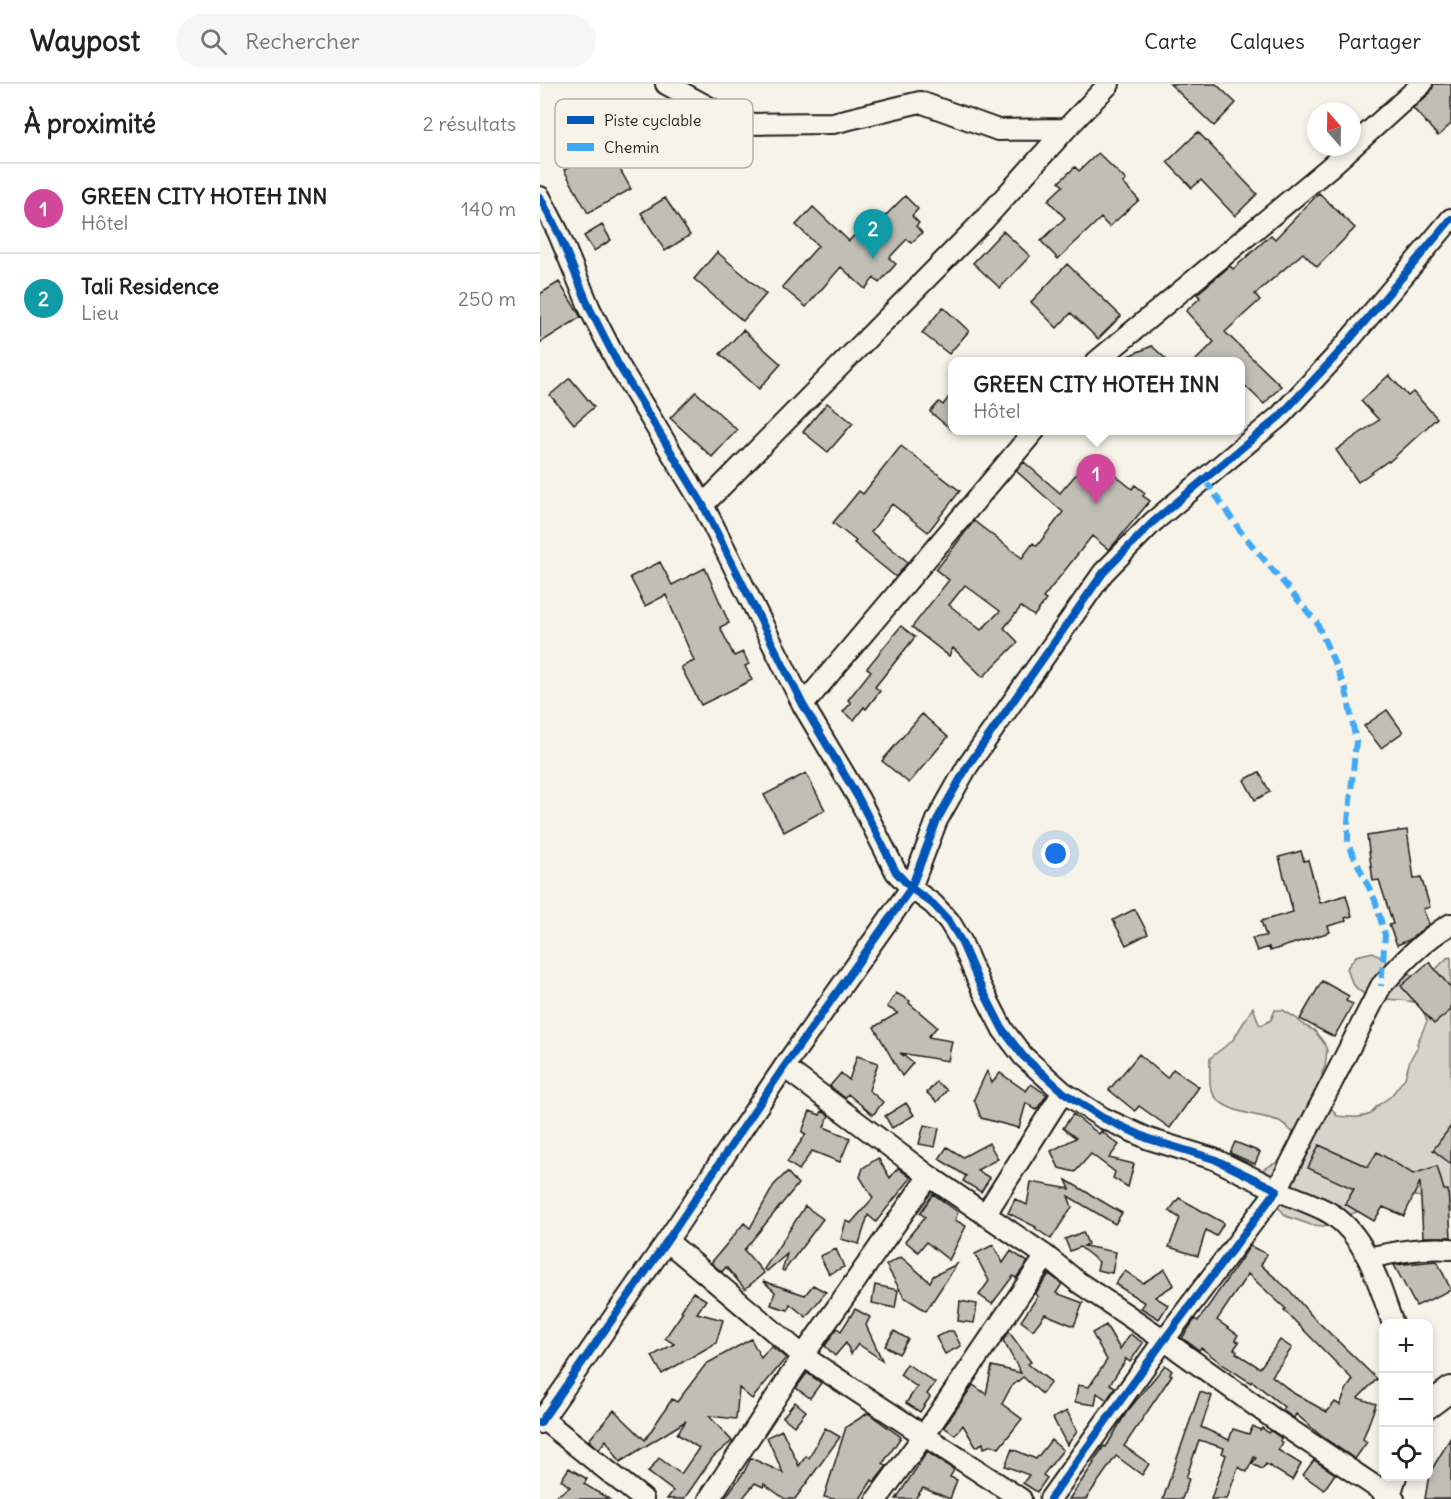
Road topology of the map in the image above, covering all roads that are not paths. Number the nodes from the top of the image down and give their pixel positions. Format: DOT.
graph roads {
  1 [pos="666,84"];
  2 [pos="1109,84"];
  3 [pos="1422,84"];
  4 [pos="694,99"];
  5 [pos="753,124"];
  6 [pos="1066,129"];
  7 [pos="540,197"];
  8 [pos="1451,219"];
  9 [pos="1102,357"];
  10 [pos="1031,435"];
  11 [pos="703,505"];
  12 [pos="803,705"];
  13 [pos="911,888"];
  14 [pos="1451,924"];
  15 [pos="784,1066"];
  16 [pos="1062,1092"];
  17 [pos="930,1176"];
  18 [pos="1277,1191"];
  19 [pos="985,1215"];
  20 [pos="667,1241"];
  21 [pos="1451,1249"];
  22 [pos="1046,1256"];
  23 [pos="1368,1258"];
  24 [pos="1391,1319"];
  25 [pos="1164,1340"];
  26 [pos="803,1356"];
  27 [pos="1451,1389"];
  28 [pos="1433,1402"];
  29 [pos="541,1420"];
  30 [pos="925,1434"];
  31 [pos="1391,1492"];
  32 [pos="643,1499"];
  33 [pos="709,1499"];
  34 [pos="878,1499"];
  35 [pos="1021,1499"];
  36 [pos="1050,1499"];
  1 -- 4 [label="street"];
  2 -- 6 [label="street"];
  3 -- 9 [label="street"];
  5 -- 6 [label="street"];
  6 -- 11 [label="street"];
  7 -- 11 [label="street"];
  8 -- 13 [label="street"];
  10 -- 12 [label="street"];
  11 -- 12 [label="street"];
  12 -- 13 [label="street"];
  13 -- 15 [label="street"];
  13 -- 16 [label="street"];
  14 -- 18 [label="street"];
  15 -- 17 [label="street"];
  15 -- 20 [label="street"];
  16 -- 18 [label="street"];
  16 -- 19 [label="street"];
  17 -- 19 [label="street"];
  17 -- 26 [label="street"];
  18 -- 23 [label="street"];
  18 -- 25 [label="street"];
  19 -- 22 [label="street"];
  20 -- 26 [label="street"];
  20 -- 29 [label="street"];
  21 -- 23 [label="street"];
  22 -- 25 [label="street"];
  22 -- 30 [label="street"];
  23 -- 24 [label="street"];
  25 -- 31 [label="street"];
  25 -- 36 [label="street"];
  26 -- 30 [label="street"];
  26 -- 33 [label="street"];
  27 -- 28 [label="street"];
  29 -- 32 [label="street"];
  30 -- 34 [label="street"];
  30 -- 35 [label="street"];
}
